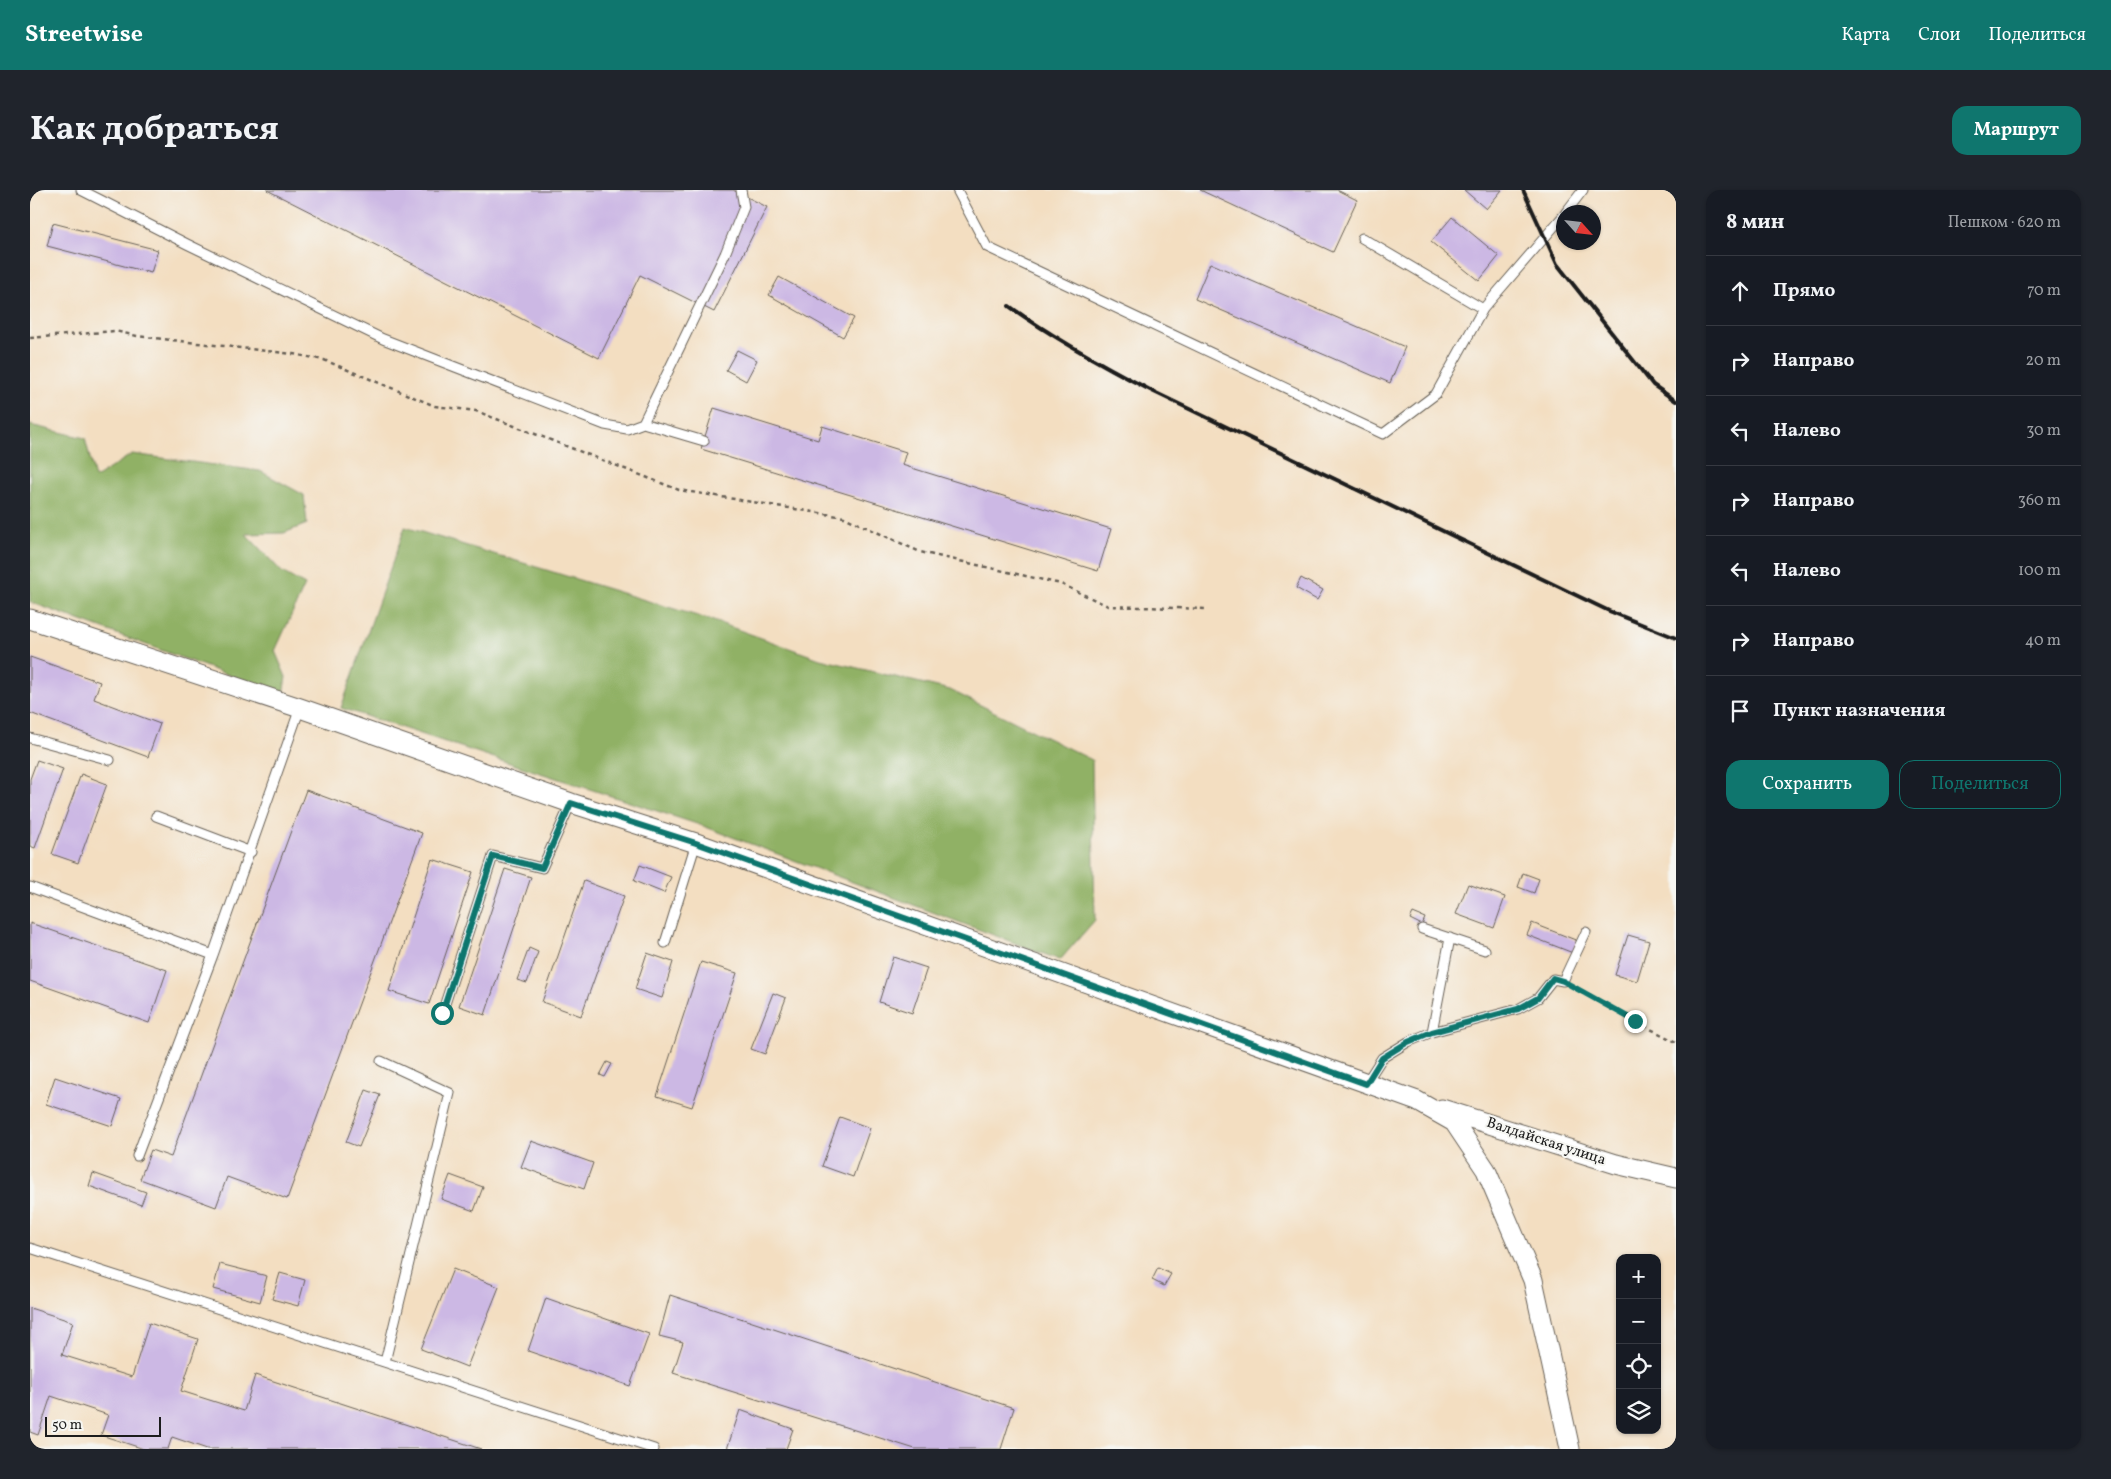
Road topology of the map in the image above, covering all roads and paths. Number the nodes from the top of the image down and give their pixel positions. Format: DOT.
graph roads {
  1 [pos="81,190"];
  2 [pos="741,190"];
  3 [pos="957,190"];
  4 [pos="1583,190"];
  5 [pos="1572,205"];
  6 [pos="1556,224"];
  7 [pos="1362,238"];
  8 [pos="1483,309"];
  9 [pos="30,338"];
  10 [pos="643,422"];
  11 [pos="704,442"];
  12 [pos="1206,609"];
  13 [pos="30,618"];
  14 [pos="300,708"];
  15 [pos="30,738"];
  16 [pos="110,760"];
  17 [pos="571,803"];
  18 [pos="156,816"];
  19 [pos="696,843"];
  20 [pos="251,852"];
  21 [pos="30,887"];
  22 [pos="1422,929"];
  23 [pos="1586,932"];
  24 [pos="1450,938"];
  25 [pos="665,943"];
  26 [pos="1485,950"];
  27 [pos="214,955"];
  28 [pos="1563,981"];
  29 [pos="442,1013"];
  30 [pos="1432,1032"];
  31 [pos="1676,1042"];
  32 [pos="381,1061"];
  33 [pos="1366,1084"];
  34 [pos="1417,1101"];
  35 [pos="137,1156"];
  36 [pos="1676,1178"];
  37 [pos="30,1248"];
  38 [pos="385,1362"];
  39 [pos="654,1449"];
  40 [pos="1570,1449"];
  1 -- 10 [label="lane"];
  2 -- 10 [label="lane"];
  3 -- 8 [label="lane"];
  4 -- 5 [label="lane"];
  6 -- 8 [label="lane"];
  7 -- 8 [label="lane"];
  9 -- 12 [label="path"];
  10 -- 11 [label="lane"];
  13 -- 14 [label="street"];
  14 -- 17 [label="street"];
  14 -- 20 [label="lane"];
  15 -- 16 [label="lane"];
  17 -- 19 [label="street"];
  17 -- 29 [label="lane"];
  18 -- 20 [label="lane"];
  19 -- 25 [label="lane"];
  19 -- 33 [label="street"];
  20 -- 27 [label="lane"];
  21 -- 27 [label="lane"];
  22 -- 24 [label="lane"];
  23 -- 28 [label="lane"];
  24 -- 26 [label="lane"];
  24 -- 30 [label="lane"];
  27 -- 35 [label="lane"];
  28 -- 30 [label="lane"];
  28 -- 31 [label="path"];
  30 -- 33 [label="lane"];
  32 -- 38 [label="lane"];
  33 -- 34 [label="street"];
  34 -- 36 [label="street, Валдайская улица"];
  34 -- 40 [label="street"];
  37 -- 38 [label="lane"];
  38 -- 39 [label="lane"];
}
